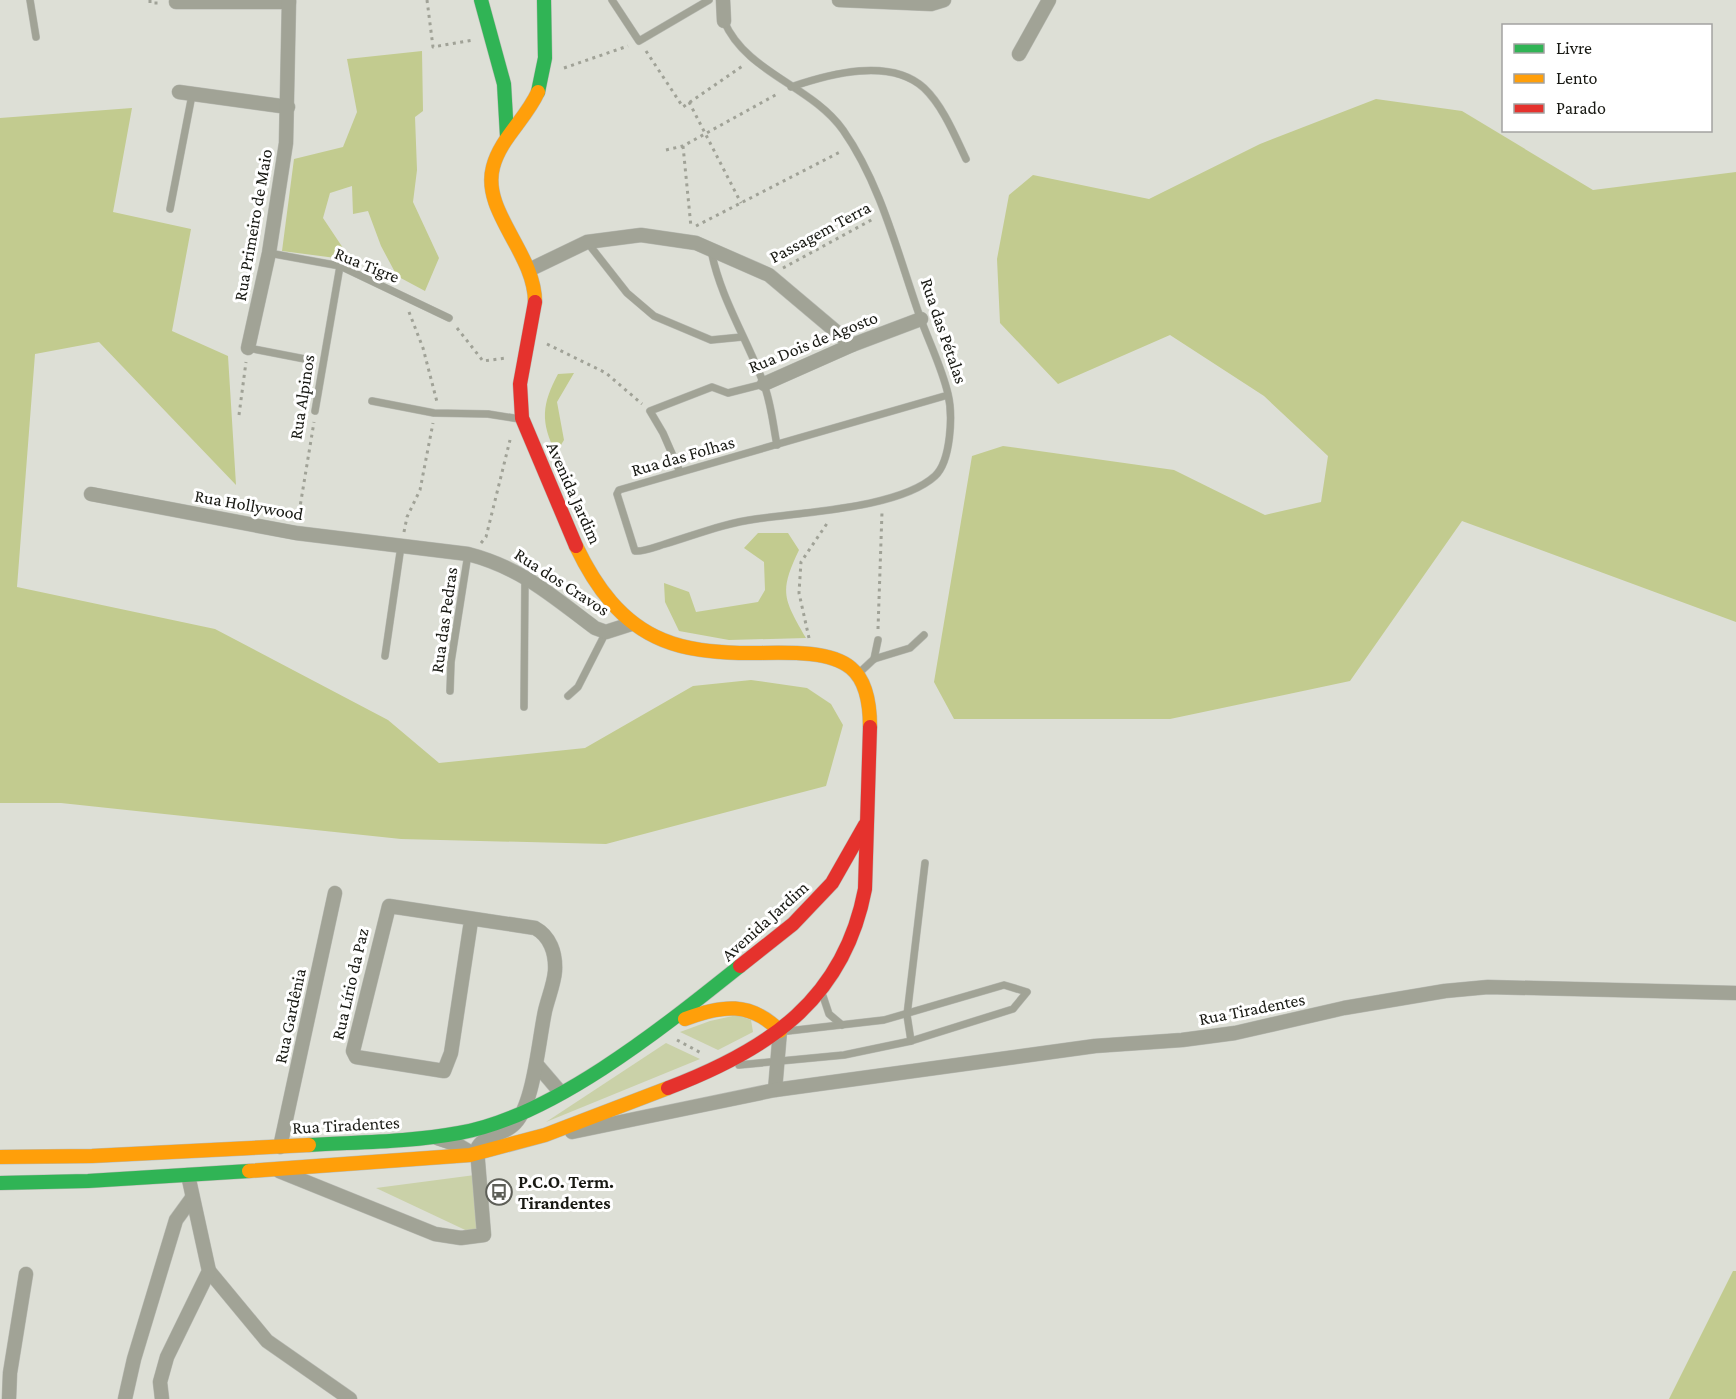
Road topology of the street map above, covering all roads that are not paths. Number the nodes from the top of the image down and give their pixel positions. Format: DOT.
graph roads {
  1 [pos="30,0"];
  2 [pos="481,0"];
  3 [pos="544,0"];
  4 [pos="612,0"];
  5 [pos="709,0"];
  6 [pos="723,0"];
  7 [pos="839,0"];
  8 [pos="1049,0"];
  9 [pos="289,1"];
  10 [pos="942,1"];
  11 [pos="176,2"];
  12 [pos="724,21"];
  13 [pos="36,36"];
  14 [pos="1018,54"];
  15 [pos="791,87"];
  16 [pos="185,93"];
  17 [pos="506,101"];
  18 [pos="288,107"];
  19 [pos="528,110"];
  20 [pos="507,136"];
  21 [pos="966,159"];
  22 [pos="170,209"];
  23 [pos="587,242"];
  24 [pos="711,249"];
  25 [pos="269,253"];
  26 [pos="339,266"];
  27 [pos="531,269"];
  28 [pos="449,318"];
  29 [pos="921,319"];
  30 [pos="742,337"];
  31 [pos="852,345"];
  32 [pos="248,348"];
  33 [pos="310,360"];
  34 [pos="764,384"];
  35 [pos="948,395"];
  36 [pos="372,401"];
  37 [pos="315,411"];
  38 [pos="522,420"];
  39 [pos="777,445"];
  40 [pos="680,472"];
  41 [pos="91,494"];
  42 [pos="838,509"];
  43 [pos="401,546"];
  44 [pos="468,554"];
  45 [pos="525,575"];
  46 [pos="631,624"];
  47 [pos="606,632"];
  48 [pos="924,635"];
  49 [pos="878,640"];
  50 [pos="385,656"];
  51 [pos="874,659"];
  52 [pos="857,675"];
  53 [pos="450,691"];
  54 [pos="568,696"];
  55 [pos="524,707"];
  56 [pos="867,822"];
  57 [pos="925,863"];
  58 [pos="335,893"];
  59 [pos="471,921"];
  60 [pos="823,989"];
  61 [pos="1736,993"];
  62 [pos="907,1015"];
  63 [pos="842,1025"];
  64 [pos="780,1031"];
  65 [pos="669,1032"];
  66 [pos="911,1041"];
  67 [pos="777,1063"];
  68 [pos="537,1065"];
  69 [pos="721,1066"];
  70 [pos="775,1089"];
  71 [pos="561,1093"];
  72 [pos="521,1114"];
  73 [pos="432,1137"];
  74 [pos="538,1138"];
  75 [pos="280,1146"];
  76 [pos="476,1155"];
  77 [pos="0,1157"];
  78 [pos="274,1169"];
  79 [pos="188,1175"];
  80 [pos="0,1183"];
  81 [pos="192,1198"];
  82 [pos="208,1272"];
  83 [pos="26,1274"];
  84 [pos="5,1373"];
  85 [pos="9,1399"];
  86 [pos="125,1399"];
  87 [pos="162,1399"];
  88 [pos="350,1399"];
  1 -- 13 [label="lane"];
  2 -- 17 [label="street"];
  3 -- 19 [label="street, Avenida Jardim"];
  4 -- 5 [label="lane"];
  6 -- 12 [label="street, Rua das Pétalas"];
  7 -- 10 [label="street"];
  8 -- 14 [label="street"];
  9 -- 11 [label="street"];
  9 -- 18 [label="street, Rua Primeiro de Maio"];
  12 -- 15 [label="lane, Rua das Pétalas"];
  15 -- 21 [label="lane"];
  15 -- 29 [label="lane, Rua das Pétalas"];
  16 -- 18 [label="street"];
  16 -- 22 [label="lane"];
  17 -- 19 [label="street"];
  17 -- 20 [label="street"];
  18 -- 25 [label="street, Rua Primeiro de Maio"];
  19 -- 20 [label="street, Avenida Jardim"];
  20 -- 27 [label="street, Avenida Jardim"];
  23 -- 24 [label="street"];
  23 -- 27 [label="street"];
  23 -- 30 [label="lane"];
  24 -- 30 [label="lane"];
  24 -- 31 [label="street"];
  25 -- 26 [label="lane, Rua Tigre"];
  25 -- 32 [label="street, Rua Primeiro de Maio"];
  26 -- 28 [label="lane, Rua Tigre"];
  26 -- 37 [label="lane, Rua Alpinos"];
  27 -- 38 [label="street, Avenida Jardim"];
  29 -- 31 [label="street, Rua Dois de Agosto"];
  29 -- 35 [label="lane, Rua das Pétalas"];
  30 -- 34 [label="lane"];
  31 -- 34 [label="street, Rua Dois de Agosto"];
  32 -- 33 [label="lane"];
  34 -- 39 [label="lane"];
  34 -- 40 [label="lane, Rua Dois de Agosto"];
  35 -- 39 [label="lane, Rua das Folhas"];
  35 -- 42 [label="lane, Rua das Pétalas"];
  36 -- 38 [label="lane"];
  38 -- 46 [label="street, Avenida Jardim"];
  39 -- 40 [label="lane, Rua das Folhas"];
  40 -- 42 [label="lane, Rua das Folhas"];
  41 -- 43 [label="street, Rua Hollywood"];
  43 -- 44 [label="street, Rua dos Cravos"];
  43 -- 50 [label="lane"];
  44 -- 45 [label="street, Rua dos Cravos"];
  44 -- 53 [label="lane, Rua das Pedras"];
  45 -- 47 [label="street, Rua dos Cravos"];
  45 -- 55 [label="lane"];
  46 -- 47 [label="street, Rua dos Cravos"];
  46 -- 52 [label="street, Avenida Jardim"];
  47 -- 54 [label="lane"];
  48 -- 51 [label="lane"];
  49 -- 51 [label="lane"];
  51 -- 52 [label="lane"];
  52 -- 56 [label="street, Avenida Jardim"];
  56 -- 60 [label="street, Avenida Jardim"];
  56 -- 65 [label="street, Avenida Jardim"];
  57 -- 62 [label="lane"];
  58 -- 75 [label="street, Rua Gardênia"];
  59 -- 59 [label="street, Rua Lírio da Paz"];
  59 -- 68 [label="street, Rua Lírio da Paz"];
  60 -- 63 [label="lane"];
  60 -- 64 [label="street, Avenida Jardim"];
  61 -- 70 [label="street, Rua Tiradentes"];
  62 -- 63 [label="lane"];
  62 -- 66 [label="lane"];
  62 -- 66 [label="lane, Rua Tiradentes"];
  63 -- 64 [label="lane"];
  64 -- 65 [label="street"];
  64 -- 67 [label="street"];
  64 -- 69 [label="street, Rua Tiradentes"];
  65 -- 71 [label="street, Rua Tiradentes"];
  66 -- 67 [label="lane, Rua Tiradentes"];
  67 -- 69 [label="lane, Rua Tiradentes"];
  67 -- 70 [label="street"];
  68 -- 71 [label="street"];
  68 -- 72 [label="street, Rua Lírio da Paz"];
  69 -- 74 [label="street, Rua Tiradentes"];
  70 -- 74 [label="street, Rua Tiradentes"];
  71 -- 72 [label="street, Rua Tiradentes"];
  72 -- 73 [label="street, Rua Tiradentes"];
  72 -- 76 [label="street"];
  73 -- 75 [label="street, Rua Tiradentes"];
  73 -- 76 [label="street"];
  74 -- 76 [label="street, Rua Tiradentes"];
  75 -- 77 [label="street, Rua Tiradentes"];
  76 -- 78 [label="street, Rua Tiradentes"];
  76 -- 78 [label="street, Rua Tiradentes"];
  78 -- 79 [label="street, Rua Tiradentes"];
  79 -- 80 [label="street, Rua Tiradentes"];
  79 -- 81 [label="street"];
  81 -- 82 [label="street"];
  81 -- 86 [label="street"];
  82 -- 87 [label="street"];
  82 -- 88 [label="street"];
  83 -- 84 [label="street"];
  84 -- 85 [label="street"];
}
